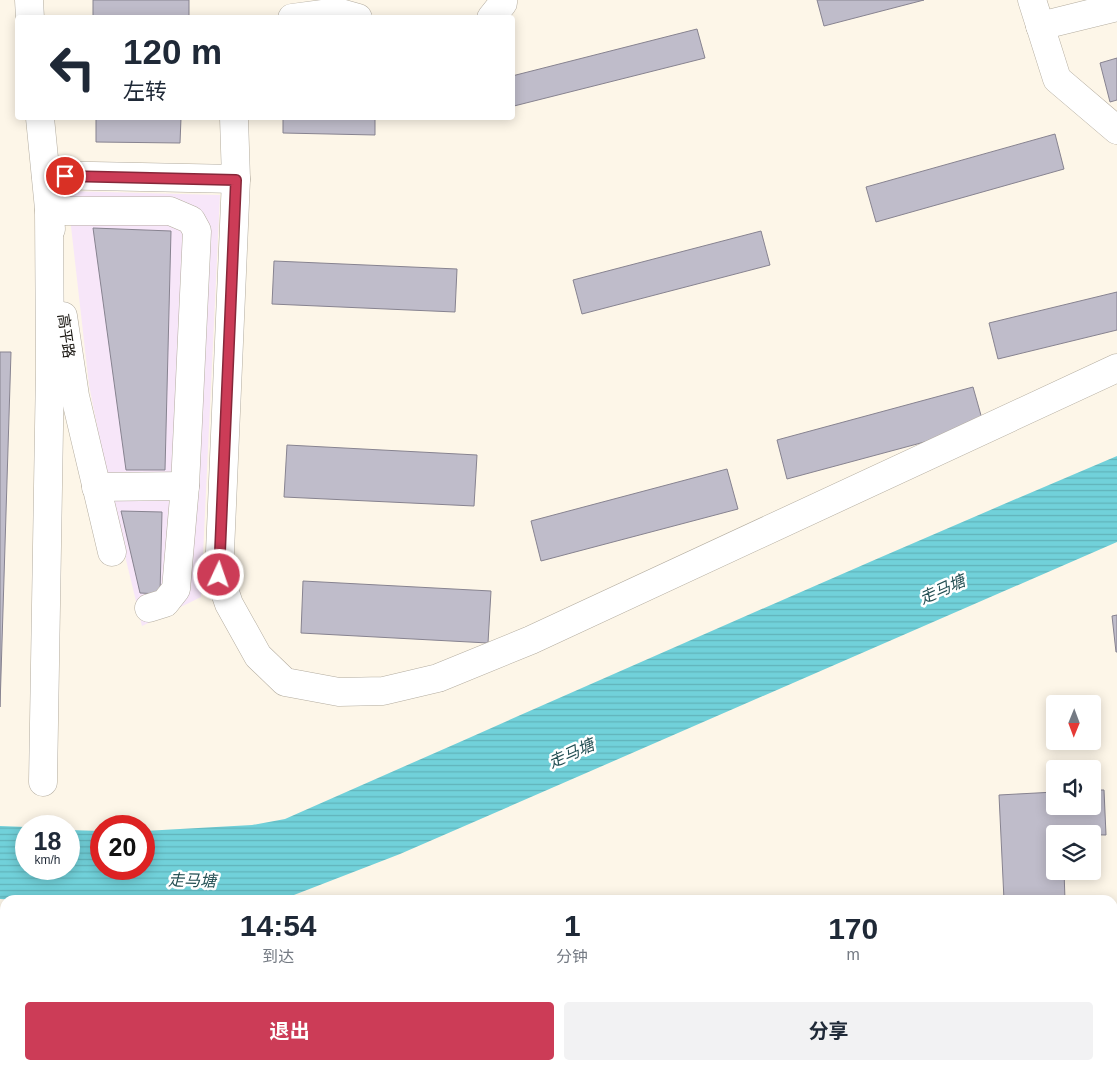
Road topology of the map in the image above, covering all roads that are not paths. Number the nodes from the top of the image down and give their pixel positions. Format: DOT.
graph roads {
  1 [pos="29,0"];
  2 [pos="503,0"];
  3 [pos="1032,0"];
  4 [pos="1117,8"];
  5 [pos="30,15"];
  6 [pos="315,15"];
  7 [pos="348,15"];
  8 [pos="493,15"];
  9 [pos="1040,26"];
  10 [pos="40,120"];
  11 [pos="234,120"];
  12 [pos="1117,130"];
  13 [pos="46,175"];
  14 [pos="236,180"];
  15 [pos="49,211"];
  16 [pos="1117,368"];
  17 [pos="184,486"];
  18 [pos="96,487"];
  19 [pos="112,552"];
  20 [pos="148,608"];
  21 [pos="44,782"];
  1 -- 5 [label="street"];
  2 -- 8 [label="street"];
  3 -- 9 [label="street"];
  4 -- 9 [label="street"];
  6 -- 7 [label="street"];
  9 -- 12 [label="street"];
  10 -- 13 [label="street, 高平路"];
  11 -- 14 [label="street"];
  13 -- 14 [label="street"];
  13 -- 15 [label="street, 高平路"];
  14 -- 16 [label="street"];
  15 -- 17 [label="street"];
  15 -- 18 [label="street, 高平路"];
  15 -- 21 [label="street"];
  17 -- 18 [label="street"];
  17 -- 20 [label="street"];
  18 -- 19 [label="street, 高平路"];
}
